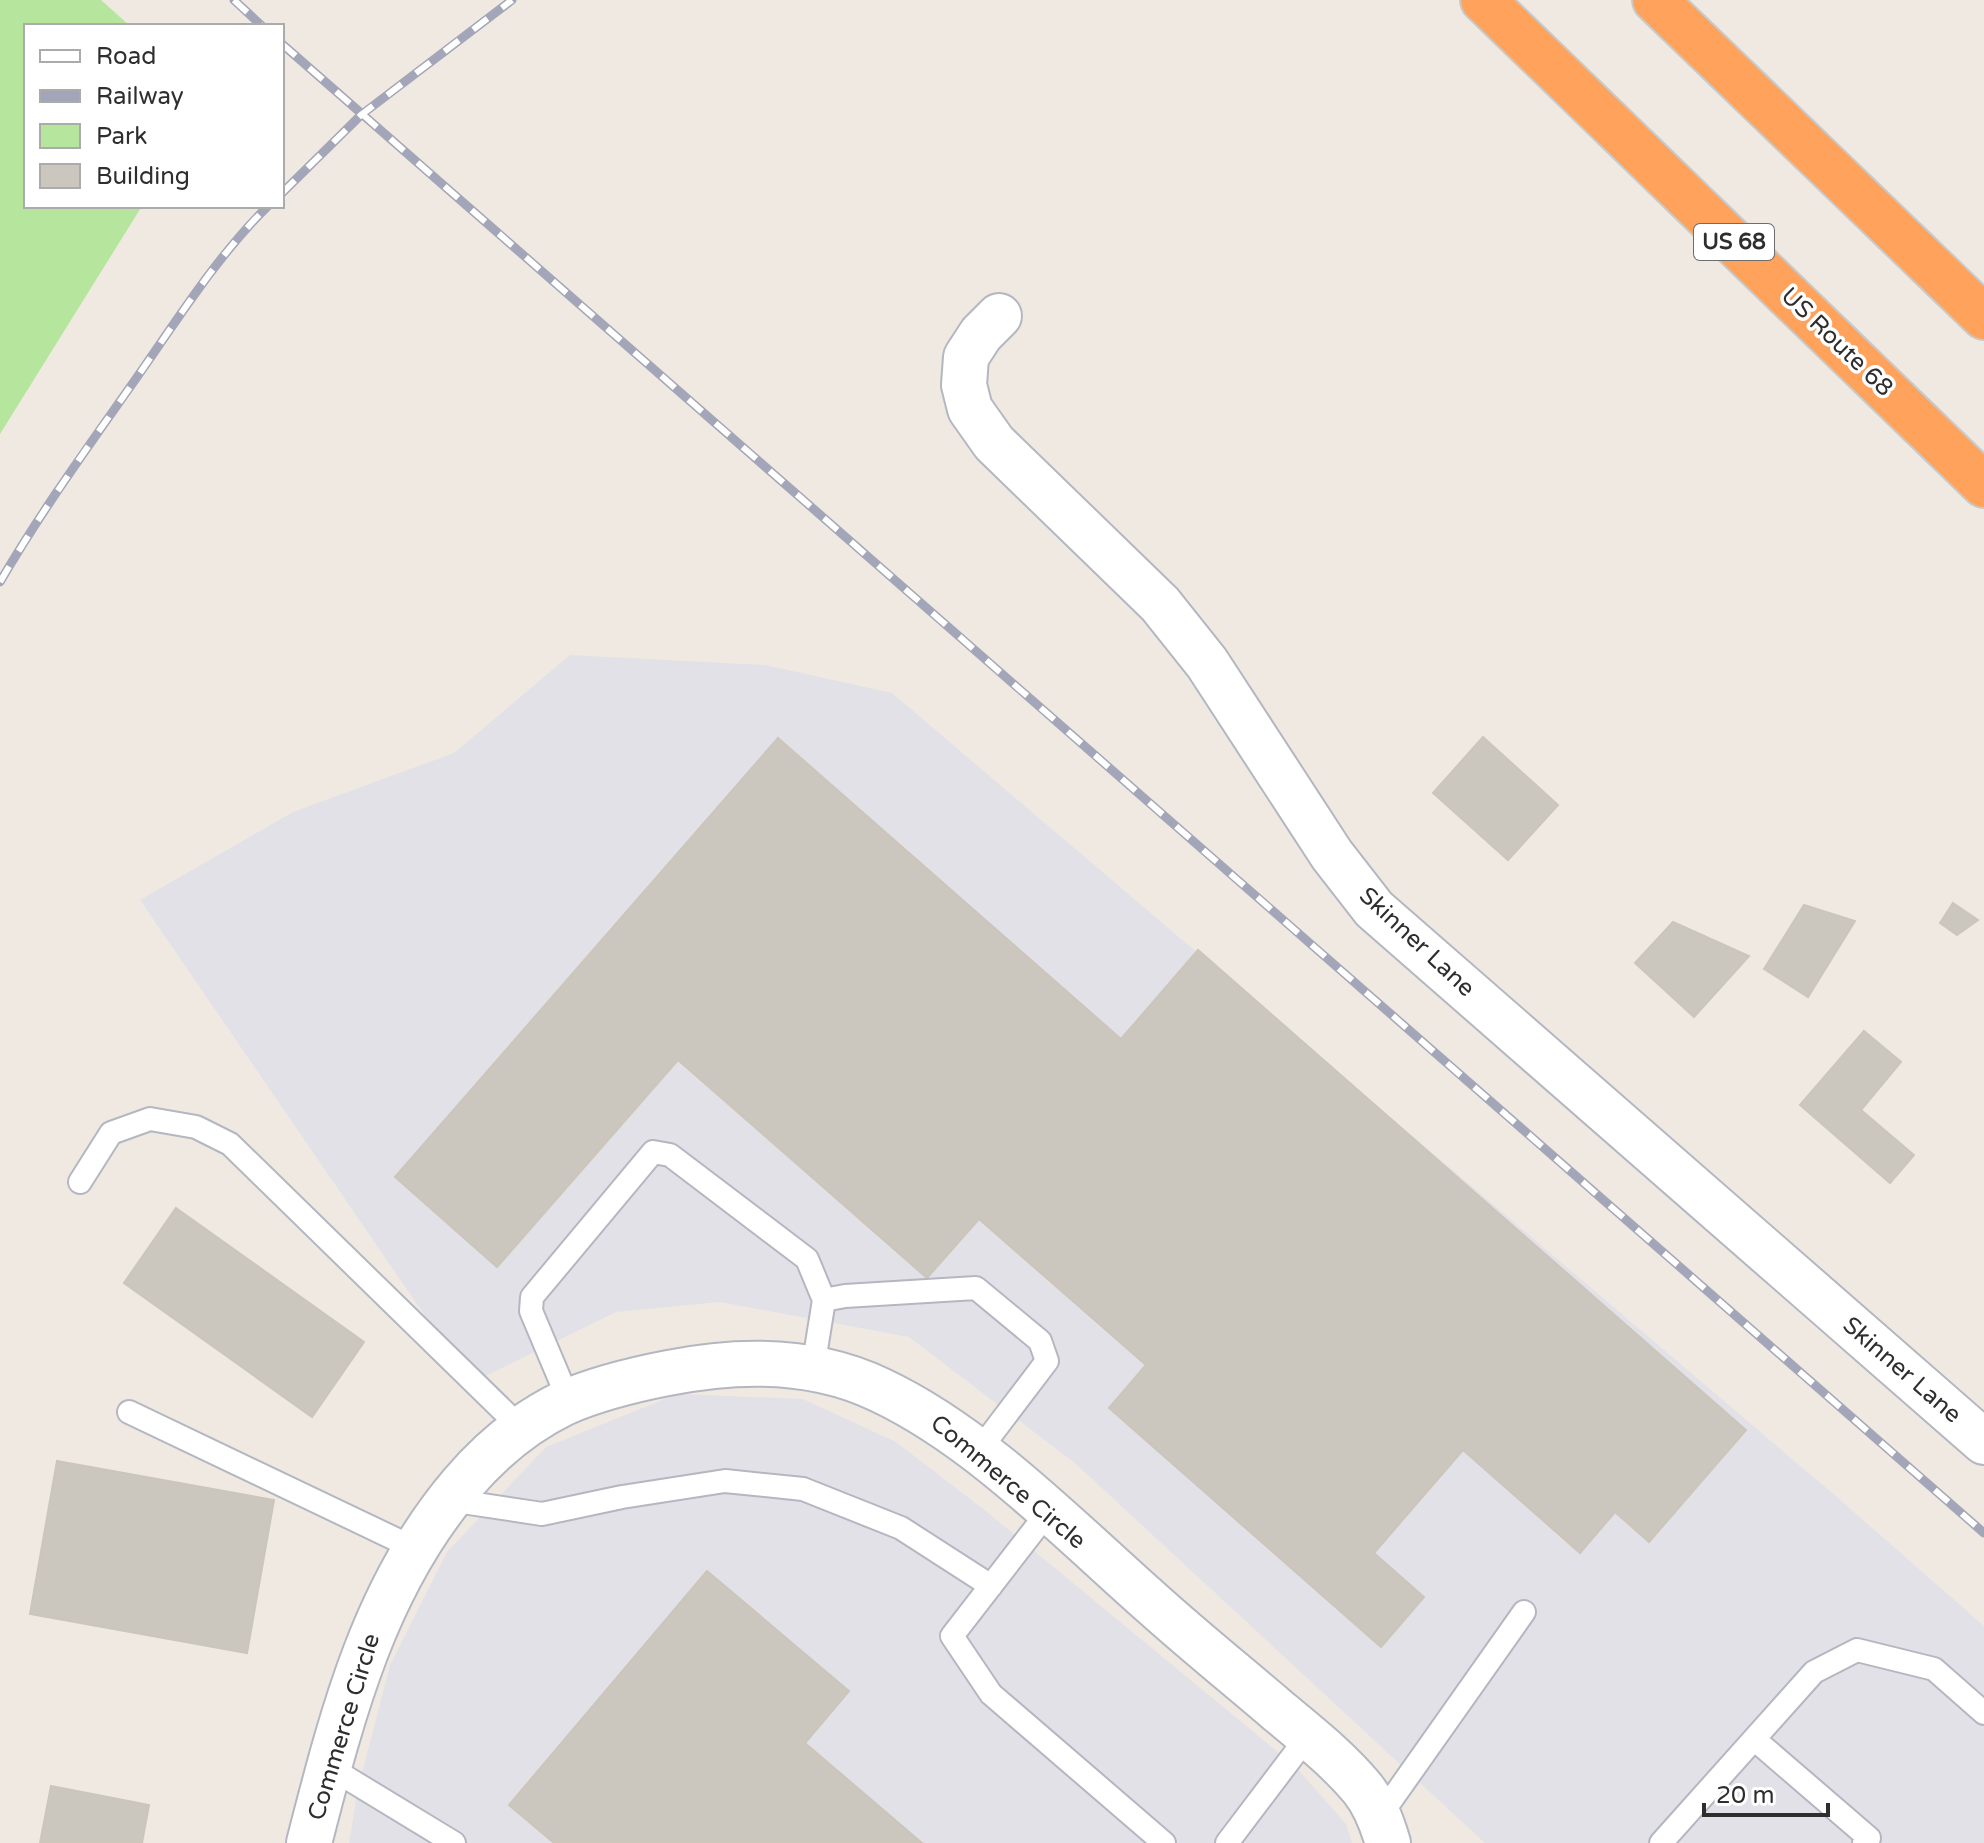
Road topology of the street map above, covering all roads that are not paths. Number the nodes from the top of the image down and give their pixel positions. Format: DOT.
graph roads {
  1 [pos="1483,0"];
  2 [pos="1655,0"];
  3 [pos="999,316"];
  4 [pos="1984,317"];
  5 [pos="1984,485"];
  6 [pos="80,1182"];
  7 [pos="824,1300"];
  8 [pos="813,1368"];
  9 [pos="569,1401"];
  10 [pos="129,1412"];
  11 [pos="521,1428"];
  12 [pos="1984,1442"];
  13 [pos="978,1452"];
  14 [pos="449,1500"];
  15 [pos="1048,1512"];
  16 [pos="414,1548"];
  17 [pos="991,1586"];
  18 [pos="1524,1612"];
  19 [pos="1984,1713"];
  20 [pos="1308,1736"];
  21 [pos="1754,1739"];
  22 [pos="329,1767"];
  23 [pos="1384,1830"];
  24 [pos="309,1843"];
  25 [pos="454,1843"];
  26 [pos="1164,1843"];
  27 [pos="1227,1843"];
  28 [pos="1661,1843"];
  29 [pos="1864,1843"];
  1 -- 5 [label="highway, US Route 68 / US 68"];
  2 -- 4 [label="highway"];
  3 -- 12 [label="street, Skinner Lane"];
  6 -- 11 [label="lane"];
  7 -- 8 [label="lane"];
  7 -- 9 [label="lane"];
  7 -- 13 [label="lane"];
  8 -- 9 [label="street, Commerce Circle"];
  8 -- 13 [label="street, Commerce Circle"];
  9 -- 11 [label="street, Commerce Circle"];
  10 -- 16 [label="lane"];
  11 -- 14 [label="street, Commerce Circle"];
  13 -- 15 [label="street, Commerce Circle"];
  14 -- 16 [label="street, Commerce Circle"];
  14 -- 17 [label="lane"];
  15 -- 17 [label="lane"];
  15 -- 20 [label="street, Commerce Circle"];
  16 -- 22 [label="street, Commerce Circle"];
  17 -- 26 [label="lane"];
  18 -- 23 [label="lane"];
  19 -- 21 [label="lane"];
  20 -- 23 [label="street, Commerce Circle"];
  20 -- 27 [label="lane"];
  21 -- 28 [label="lane"];
  21 -- 29 [label="lane"];
  22 -- 24 [label="street, Commerce Circle"];
  22 -- 25 [label="lane"];
}
